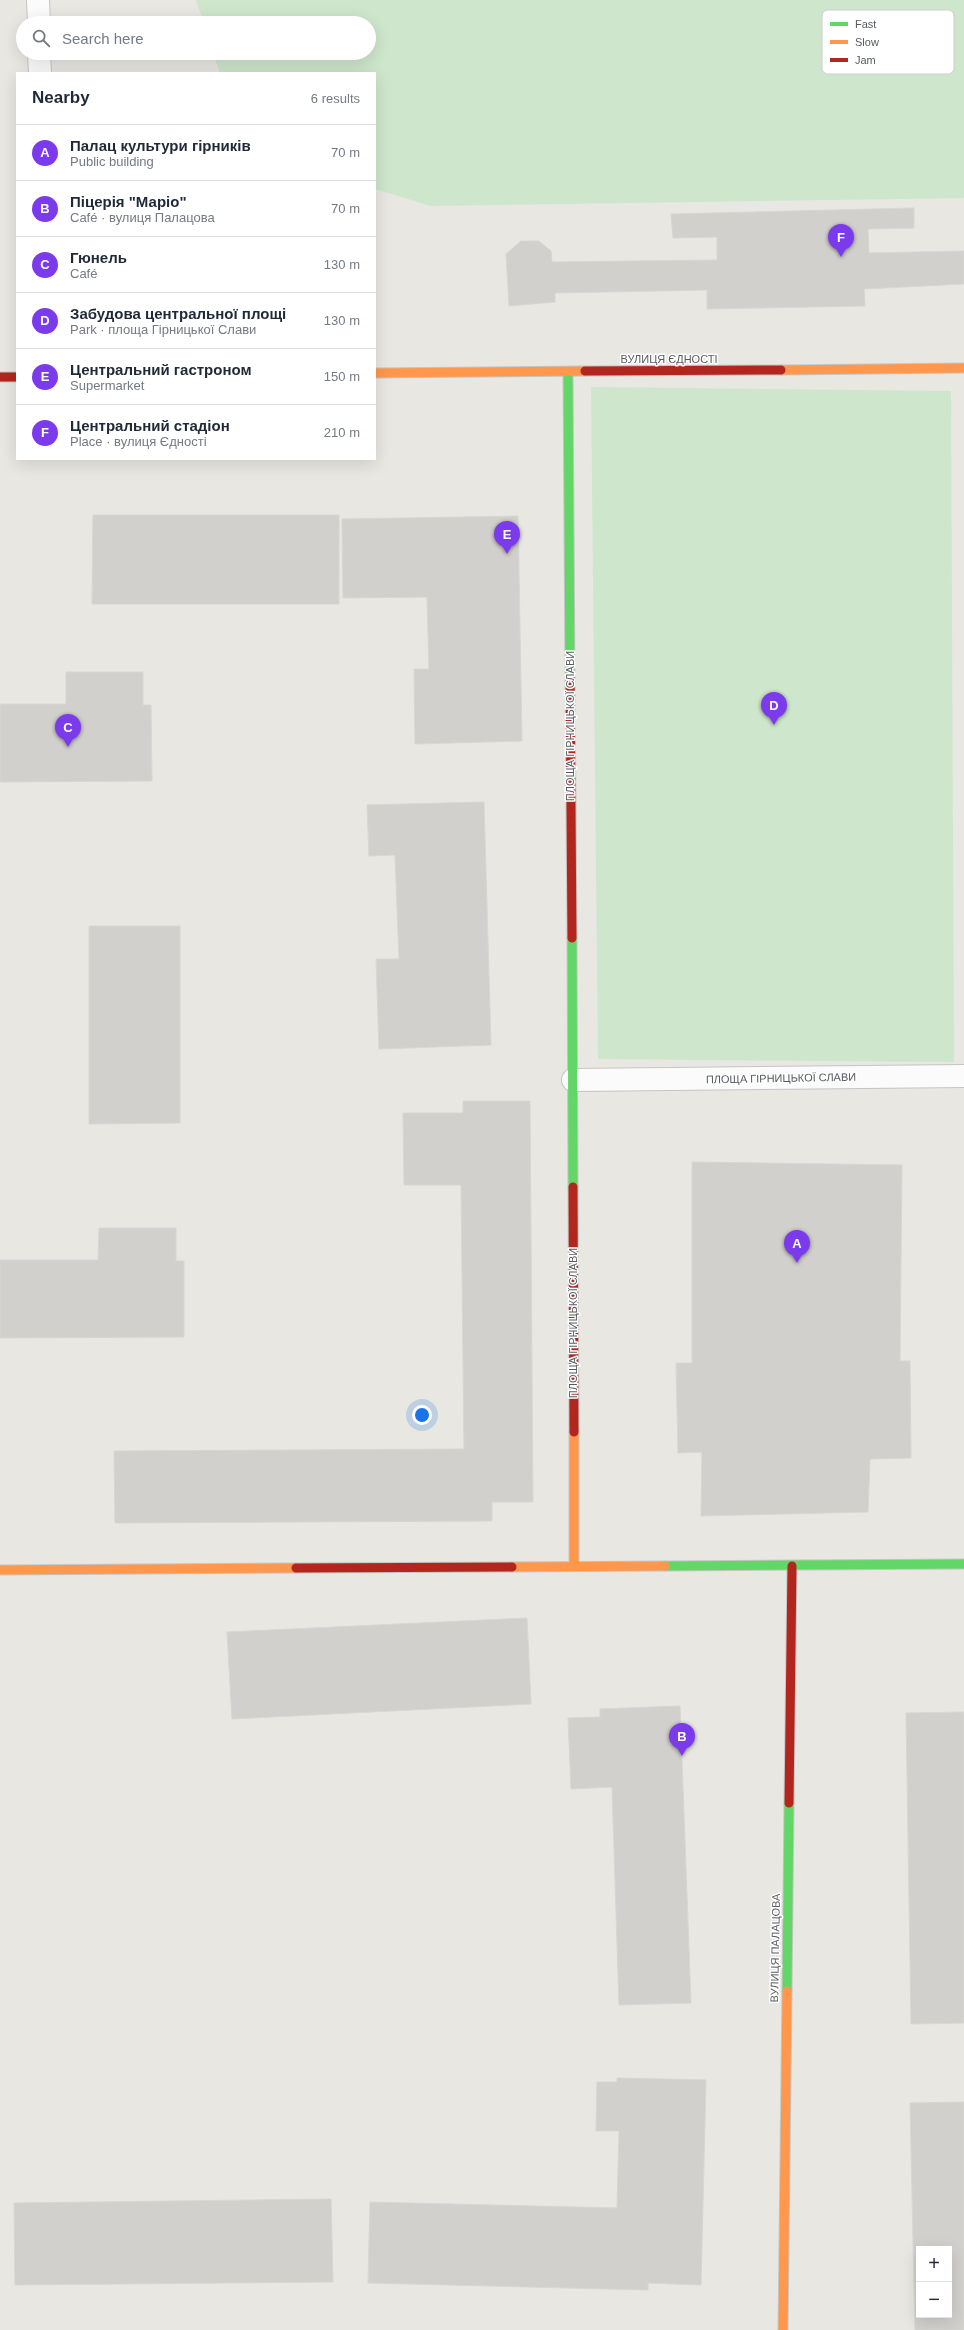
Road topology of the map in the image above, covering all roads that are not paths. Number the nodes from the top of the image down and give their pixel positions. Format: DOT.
graph roads {
  1 [pos="38,0"];
  2 [pos="39,16"];
  3 [pos="39,60"];
  4 [pos="40,72"];
  5 [pos="964,368"];
  6 [pos="568,372"];
  7 [pos="376,374"];
  8 [pos="0,377"];
  9 [pos="16,377"];
  10 [pos="964,1076"];
  11 [pos="573,1080"];
  12 [pos="964,1564"];
  13 [pos="574,1566"];
  14 [pos="792,1566"];
  15 [pos="0,1570"];
  16 [pos="783,2330"];
  1 -- 2 [label="street"];
  3 -- 4 [label="street"];
  5 -- 6 [label="street, ВУЛИЦЯ ЄДНОСТІ"];
  6 -- 7 [label="street, ВУЛИЦЯ ЄДНОСТІ"];
  6 -- 11 [label="street, ПЛОЩА ГІРНИЦЬКОЇ СЛАВИ"];
  8 -- 9 [label="street"];
  10 -- 11 [label="street, ПЛОЩА ГІРНИЦЬКОЇ СЛАВИ"];
  11 -- 13 [label="street, ПЛОЩА ГІРНИЦЬКОЇ СЛАВИ"];
  12 -- 14 [label="street"];
  13 -- 14 [label="street"];
  13 -- 15 [label="street"];
  14 -- 16 [label="street, ВУЛИЦЯ ПАЛАЦОВА"];
}
